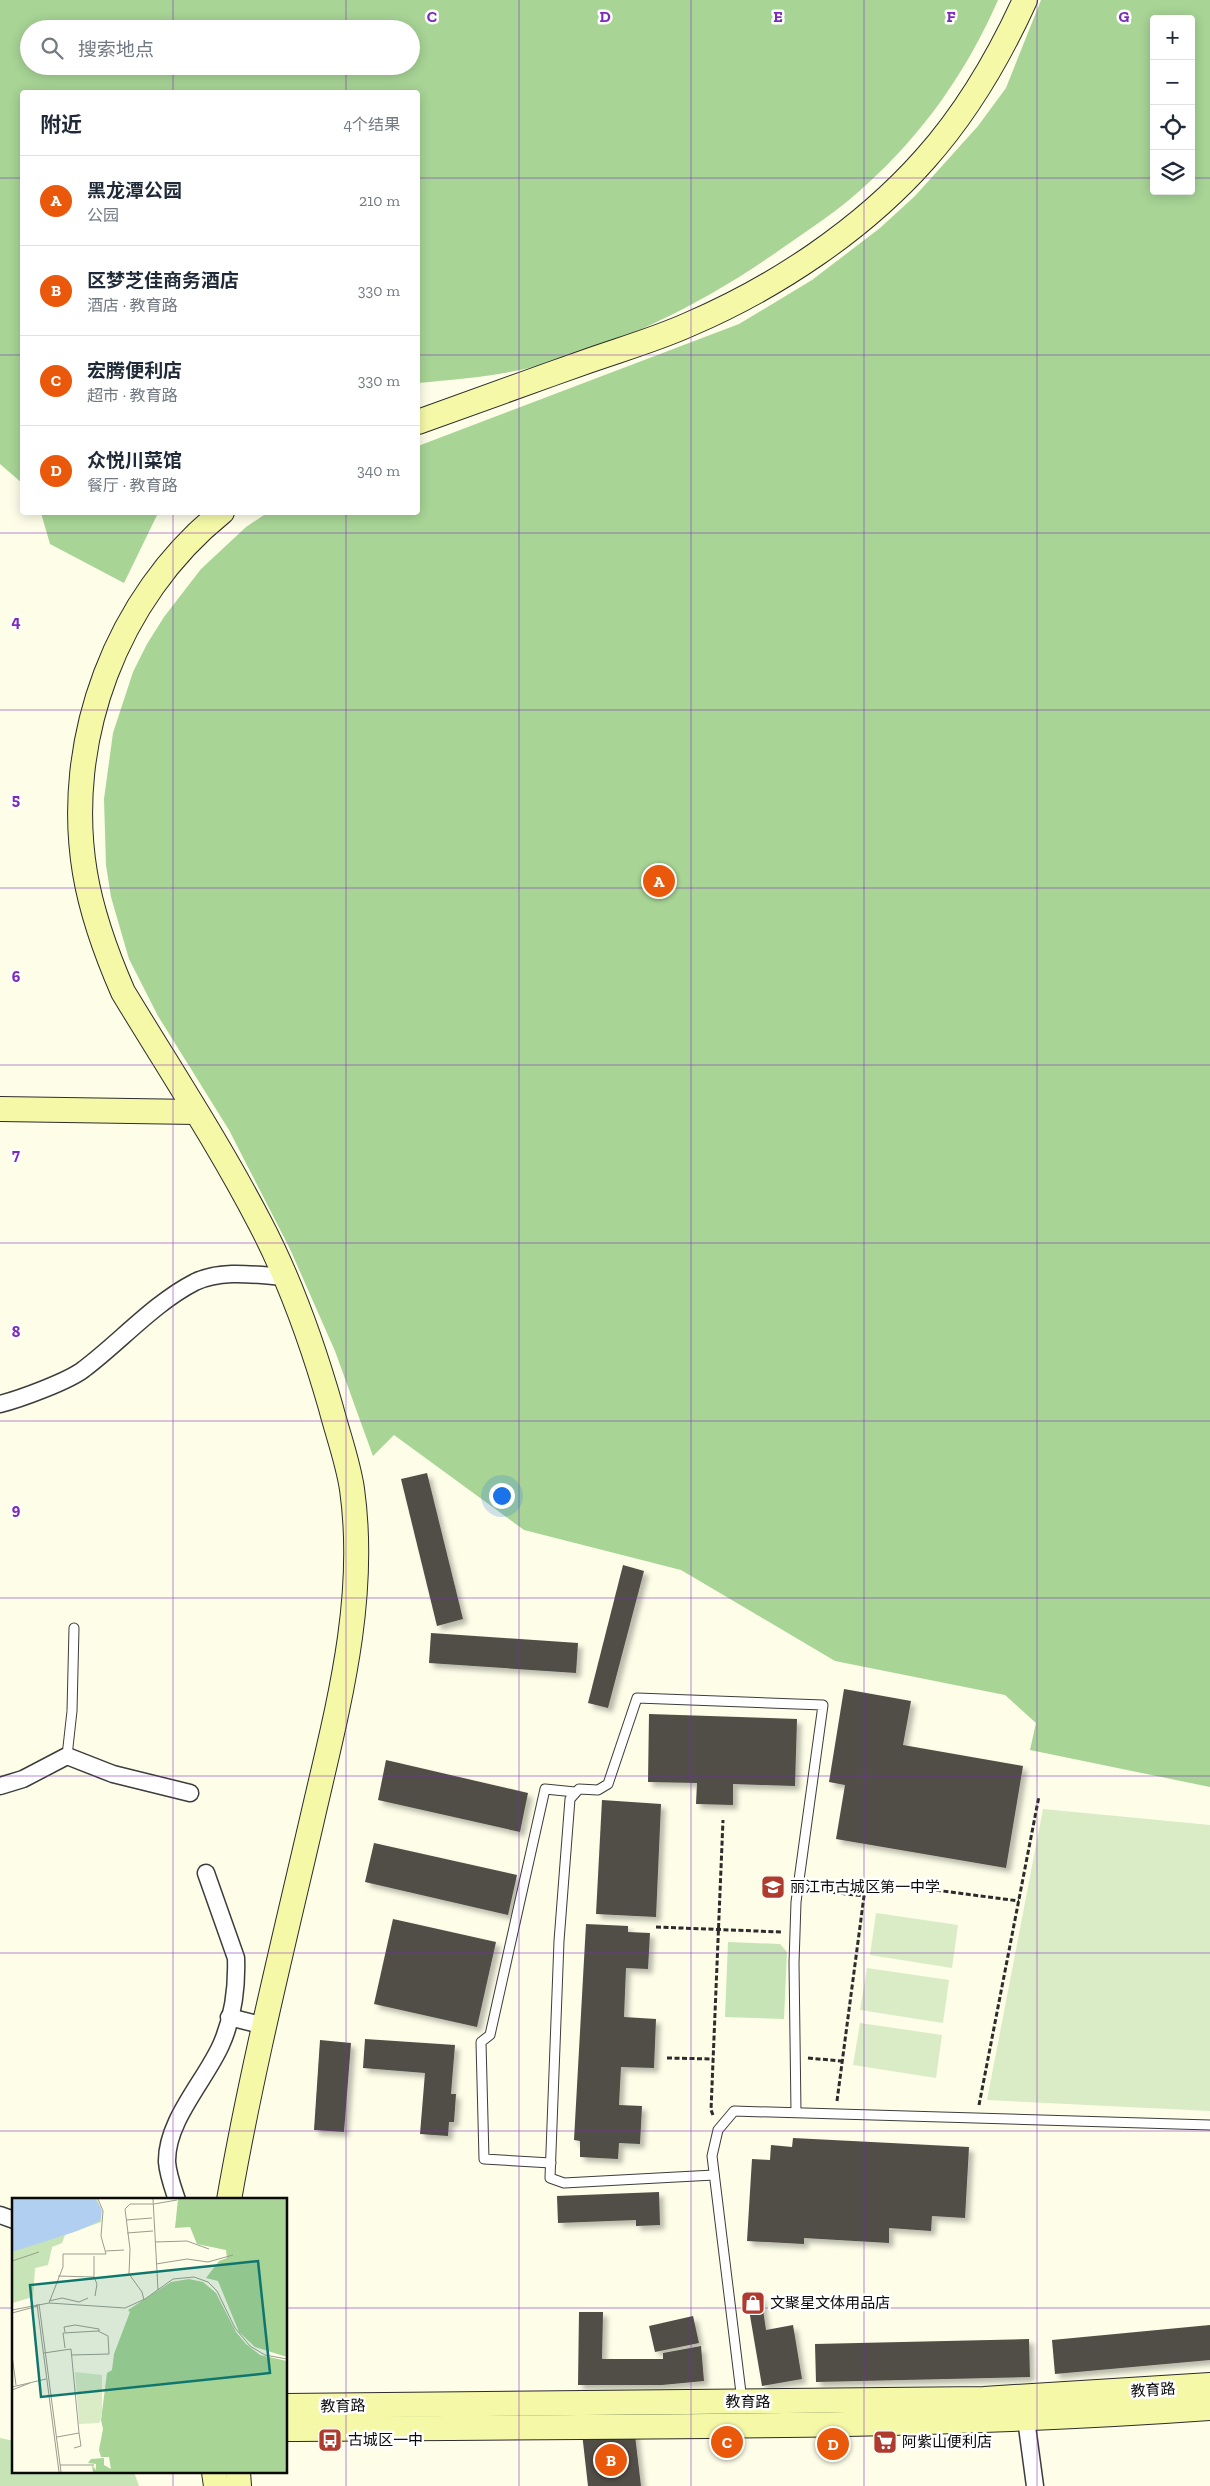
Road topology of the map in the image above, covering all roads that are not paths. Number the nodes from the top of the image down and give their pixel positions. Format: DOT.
graph roads {
  1 [pos="1025,0"];
  2 [pos="420,421"];
  3 [pos="219,515"];
  4 [pos="0,1109"];
  5 [pos="196,1112"];
  6 [pos="285,1277"];
  7 [pos="0,1404"];
  8 [pos="74,1628"];
  9 [pos="67,1756"];
  10 [pos="0,1786"];
  11 [pos="575,1792"];
  12 [pos="190,1793"];
  13 [pos="206,1873"];
  14 [pos="230,2017"];
  15 [pos="265,2026"];
  16 [pos="796,2112"];
  17 [pos="1210,2125"];
  18 [pos="551,2163"];
  19 [pos="714,2175"];
  20 [pos="176,2198"];
  21 [pos="229,2198"];
  22 [pos="0,2215"];
  23 [pos="12,2219"];
  24 [pos="1210,2385"];
  25 [pos="742,2402"];
  26 [pos="288,2406"];
  27 [pos="1210,2408"];
  28 [pos="1026,2419"];
  29 [pos="288,2429"];
  30 [pos="1035,2486"];
  1 -- 2 [label="street"];
  3 -- 5 [label="street"];
  4 -- 5 [label="street"];
  5 -- 6 [label="street"];
  6 -- 7 [label="street"];
  6 -- 15 [label="street"];
  8 -- 9 [label="lane"];
  9 -- 10 [label="street"];
  9 -- 12 [label="street"];
  11 -- 16 [label="lane"];
  11 -- 18 [label="lane"];
  11 -- 18 [label="lane"];
  13 -- 14 [label="street"];
  14 -- 15 [label="street"];
  14 -- 20 [label="street"];
  15 -- 21 [label="street"];
  16 -- 17 [label="lane"];
  16 -- 19 [label="lane"];
  18 -- 19 [label="lane"];
  19 -- 25 [label="lane"];
  22 -- 23 [label="street"];
  24 -- 25 [label="street, 教育路"];
  25 -- 26 [label="street, 教育路"];
  27 -- 28 [label="street, 教育路"];
  28 -- 29 [label="street, 教育路"];
  28 -- 30 [label="street"];
}
